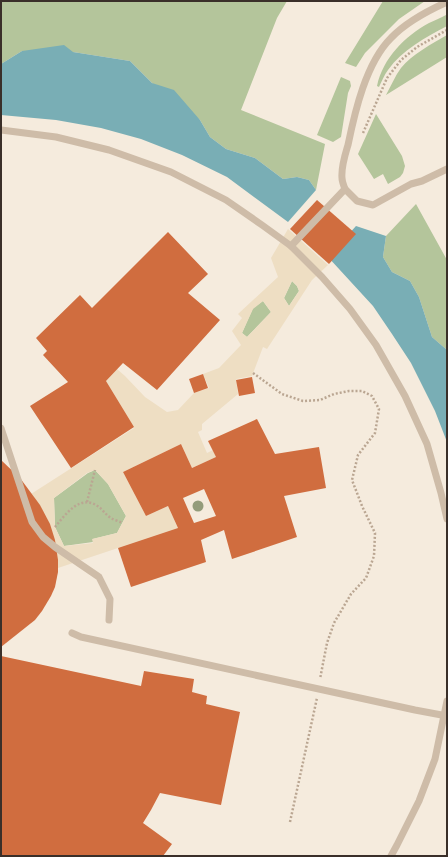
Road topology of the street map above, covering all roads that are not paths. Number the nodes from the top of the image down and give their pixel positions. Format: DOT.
graph roads {
  1 [pos="447,2"];
  2 [pos="1,130"];
  3 [pos="447,169"];
  4 [pos="345,190"];
  5 [pos="291,246"];
  6 [pos="1,428"];
  7 [pos="447,519"];
  8 [pos="109,620"];
  9 [pos="72,633"];
  10 [pos="447,701"];
  11 [pos="445,716"];
  12 [pos="391,856"];
  1 -- 4 [label="lane"];
  2 -- 5 [label="lane"];
  3 -- 4 [label="lane"];
  4 -- 5 [label="lane"];
  5 -- 7 [label="lane"];
  6 -- 8 [label="lane"];
  9 -- 11 [label="lane"];
  10 -- 11 [label="lane"];
  11 -- 12 [label="lane"];
}
